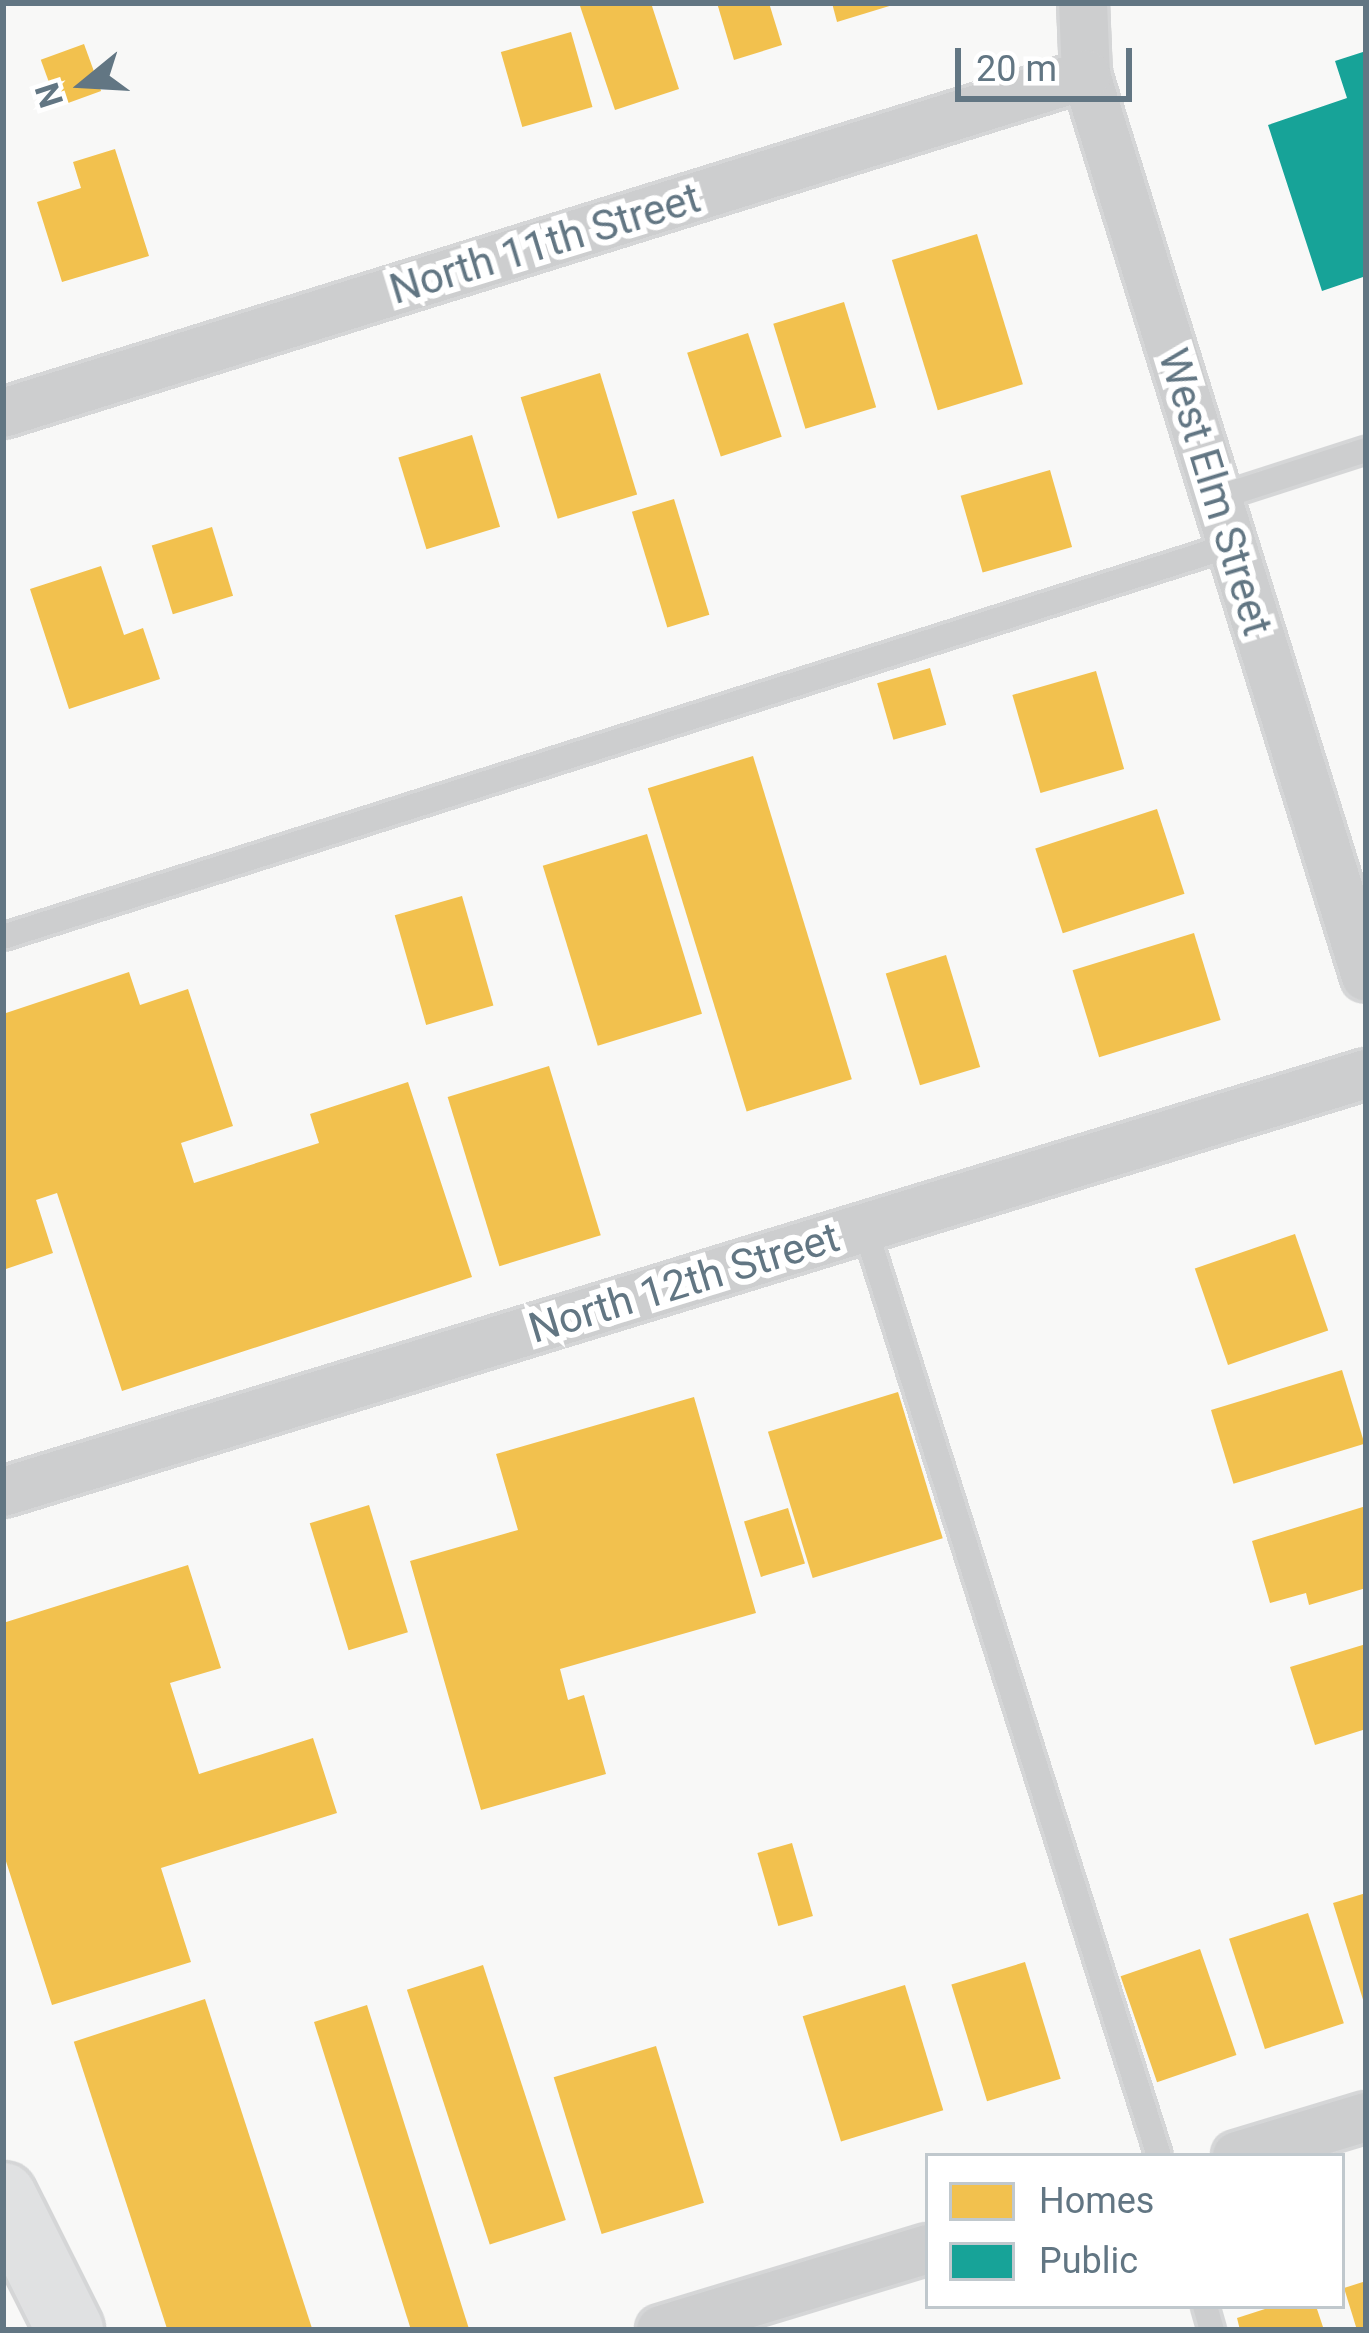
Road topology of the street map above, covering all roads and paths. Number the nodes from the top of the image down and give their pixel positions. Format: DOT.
graph roads {
  1 [pos="1083,3"];
  2 [pos="1086,75"];
  3 [pos="3,413"];
  4 [pos="1366,450"];
  5 [pos="1217,498"];
  6 [pos="1232,545"];
  7 [pos="3,937"];
  8 [pos="1366,977"];
  9 [pos="1366,1074"];
  10 [pos="865,1228"];
  11 [pos="3,1492"];
  12 [pos="1366,2117"];
  13 [pos="1158,2153"];
  14 [pos="1247,2153"];
  15 [pos="3,2196"];
  16 [pos="925,2250"];
  17 [pos="70,2330"];
  18 [pos="661,2330"];
  1 -- 2 [label="street, West Elm Street"];
  2 -- 3 [label="street, North 11th Street"];
  2 -- 5 [label="street, West Elm Street"];
  4 -- 5 [label="lane"];
  5 -- 6 [label="street, West Elm Street"];
  6 -- 7 [label="lane"];
  6 -- 8 [label="street, West Elm Street"];
  9 -- 10 [label="street, North 12th Street"];
  10 -- 11 [label="street, North 12th Street"];
  10 -- 13 [label="lane"];
  12 -- 14 [label="street"];
  15 -- 17 [label="street"];
  16 -- 18 [label="street"];
}
